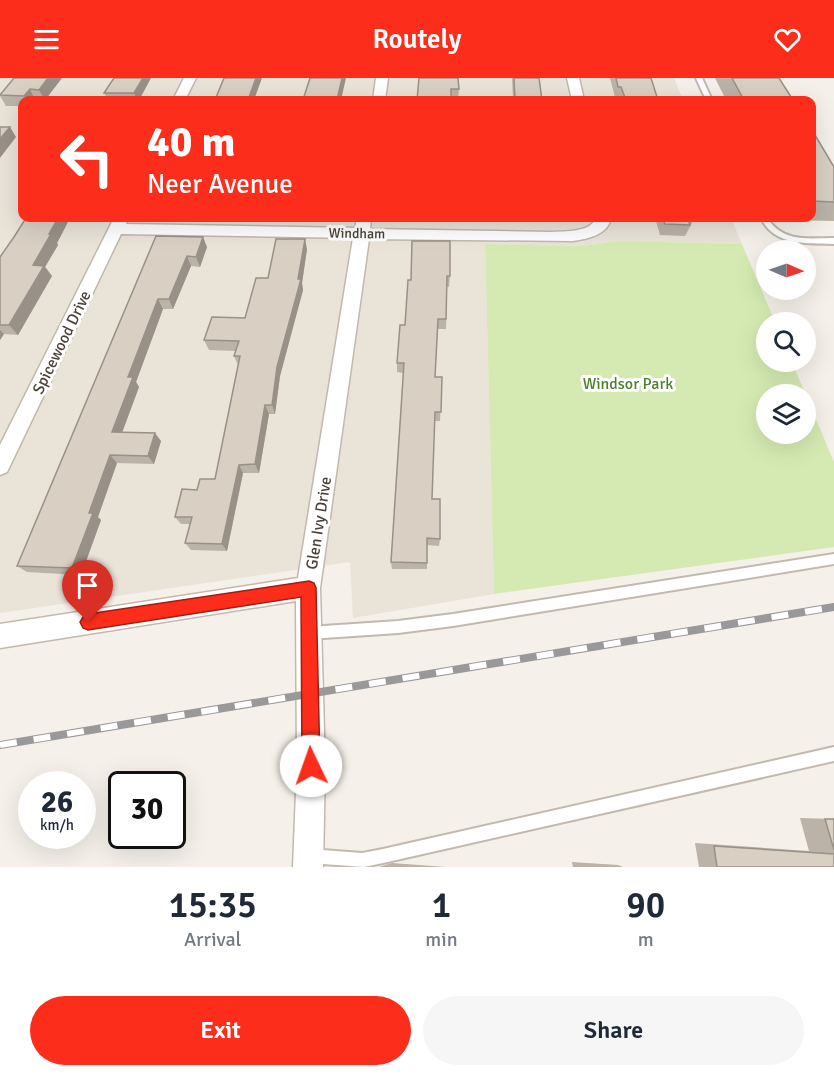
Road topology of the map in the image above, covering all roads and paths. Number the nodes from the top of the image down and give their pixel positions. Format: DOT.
graph roads {
  1 [pos="190,78"];
  2 [pos="382,78"];
  3 [pos="573,78"];
  4 [pos="699,78"];
  5 [pos="181,96"];
  6 [pos="380,96"];
  7 [pos="577,96"];
  8 [pos="707,96"];
  9 [pos="766,222"];
  10 [pos="119,223"];
  11 [pos="600,224"];
  12 [pos="363,225"];
  13 [pos="834,241"];
  14 [pos="0,466"];
  15 [pos="834,559"];
  16 [pos="309,588"];
  17 [pos="308,633"];
  18 [pos="0,636"];
  19 [pos="834,754"];
  20 [pos="308,861"];
  1 -- 5 [label="street"];
  2 -- 6 [label="street"];
  3 -- 7 [label="street"];
  4 -- 8 [label="lane"];
  9 -- 13 [label="lane"];
  10 -- 12 [label="street, Windham"];
  10 -- 14 [label="street, Spicewood Drive"];
  11 -- 12 [label="street, Windham"];
  12 -- 16 [label="street, Glen Ivy Drive"];
  15 -- 17 [label="lane"];
  16 -- 17 [label="street, Glen Ivy Drive"];
  16 -- 18 [label="street"];
  17 -- 20 [label="street, Glen Ivy Drive"];
  19 -- 20 [label="lane"];
}
